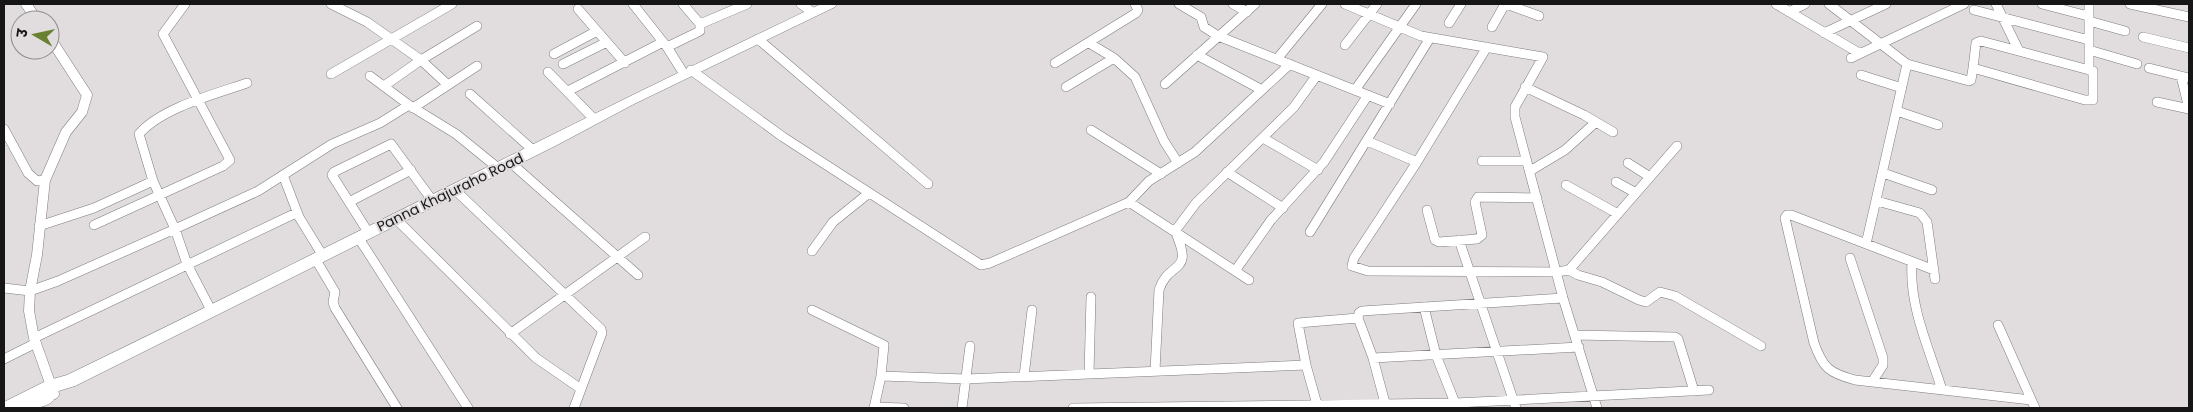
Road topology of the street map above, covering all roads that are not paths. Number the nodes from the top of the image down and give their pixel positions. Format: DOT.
graph roads {
  1 [pos="185,4"];
  2 [pos="331,4"];
  3 [pos="449,4"];
  4 [pos="633,4"];
  5 [pos="683,4"];
  6 [pos="747,4"];
  7 [pos="830,4"];
  8 [pos="1135,4"];
  9 [pos="1179,4"];
  10 [pos="1233,4"];
  11 [pos="1255,4"];
  12 [pos="1322,4"];
  13 [pos="1345,4"];
  14 [pos="1377,4"];
  15 [pos="1416,4"];
  16 [pos="1461,4"];
  17 [pos="1505,4"];
  18 [pos="1776,4"];
  19 [pos="1805,4"];
  20 [pos="1829,4"];
  21 [pos="1886,4"];
  22 [pos="1964,4"];
  23 [pos="1996,4"];
  24 [pos="2042,4"];
  25 [pos="2089,4"];
  26 [pos="2130,4"];
  27 [pos="2149,6"];
  28 [pos="807,8"];
  29 [pos="578,9"];
  30 [pos="1974,10"];
  31 [pos="1246,12"];
  32 [pos="1789,12"];
  33 [pos="1369,14"];
  34 [pos="1539,16"];
  35 [pos="2189,17"];
  36 [pos="2003,18"];
  37 [pos="2088,19"];
  38 [pos="1851,21"];
  39 [pos="1449,23"];
  40 [pos="700,24"];
  41 [pos="476,26"];
  42 [pos="1400,27"];
  43 [pos="1492,27"];
  44 [pos="597,31"];
  45 [pos="2125,31"];
  46 [pos="1824,33"];
  47 [pos="1218,36"];
  48 [pos="2143,37"];
  49 [pos="1430,38"];
  50 [pos="758,39"];
  51 [pos="391,40"];
  52 [pos="2089,40"];
  53 [pos="607,42"];
  54 [pos="1089,42"];
  55 [pos="1882,43"];
  56 [pos="665,45"];
  57 [pos="1345,45"];
  58 [pos="1487,47"];
  59 [pos="2189,48"];
  60 [pos="2089,50"];
  61 [pos="2019,51"];
  62 [pos="60,53"];
  63 [pos="1860,53"];
  64 [pos="554,54"];
  65 [pos="1197,55"];
  66 [pos="1114,58"];
  67 [pos="1851,58"];
  68 [pos="1277,59"];
  69 [pos="420,60"];
  70 [pos="625,63"];
  71 [pos="1055,63"];
  72 [pos="563,64"];
  73 [pos="1290,64"];
  74 [pos="1907,64"];
  75 [pos="2136,64"];
  76 [pos="477,66"];
  77 [pos="1972,68"];
  78 [pos="2149,68"];
  79 [pos="2089,70"];
  80 [pos="548,72"];
  81 [pos="688,72"];
  82 [pos="331,74"];
  83 [pos="1861,74"];
  84 [pos="1317,75"];
  85 [pos="370,76"];
  86 [pos="2185,77"];
  87 [pos="247,83"];
  88 [pos="1165,84"];
  89 [pos="448,85"];
  90 [pos="384,86"];
  91 [pos="1525,87"];
  92 [pos="1066,88"];
  93 [pos="1902,88"];
  94 [pos="1262,90"];
  95 [pos="1355,90"];
  96 [pos="568,91"];
  97 [pos="470,94"];
  98 [pos="1368,96"];
  99 [pos="200,101"];
  100 [pos="2157,102"];
  101 [pos="1390,104"];
  102 [pos="411,107"];
  103 [pos="2189,109"];
  104 [pos="1897,111"];
  105 [pos="594,119"];
  106 [pos="1596,122"];
  107 [pos="1938,125"];
  108 [pos="4,130"];
  109 [pos="1091,130"];
  110 [pos="1613,132"];
  111 [pos="1264,138"];
  112 [pos="1367,141"];
  113 [pos="1677,146"];
  114 [pos="534,150"];
  115 [pos="1482,161"];
  116 [pos="1527,161"];
  117 [pos="1417,162"];
  118 [pos="1178,163"];
  119 [pos="1628,163"];
  120 [pos="504,165"];
  121 [pos="411,170"];
  122 [pos="1318,170"];
  123 [pos="1530,171"];
  124 [pos="1227,172"];
  125 [pos="1883,173"];
  126 [pos="1161,174"];
  127 [pos="283,175"];
  128 [pos="1650,177"];
  129 [pos="45,180"];
  130 [pos="153,181"];
  131 [pos="1616,182"];
  132 [pos="928,184"];
  133 [pos="1566,184"];
  134 [pos="454,189"];
  135 [pos="1932,190"];
  136 [pos="869,193"];
  137 [pos="1636,193"];
  138 [pos="160,194"];
  139 [pos="1537,198"];
  140 [pos="432,200"];
  141 [pos="1877,201"];
  142 [pos="349,202"];
  143 [pos="1130,202"];
  144 [pos="1283,208"];
  145 [pos="1426,210"];
  146 [pos="296,213"];
  147 [pos="1618,214"];
  148 [pos="395,218"];
  149 [pos="94,225"];
  150 [pos="39,226"];
  151 [pos="175,229"];
  152 [pos="1175,231"];
  153 [pos="1310,232"];
  154 [pos="363,235"];
  155 [pos="645,237"];
  156 [pos="1459,240"];
  157 [pos="1866,244"];
  158 [pos="812,251"];
  159 [pos="618,257"];
  160 [pos="319,258"];
  161 [pos="1850,258"];
  162 [pos="1912,262"];
  163 [pos="187,264"];
  164 [pos="1569,270"];
  165 [pos="1235,271"];
  166 [pos="1468,271"];
  167 [pos="1557,272"];
  168 [pos="638,275"];
  169 [pos="1249,280"];
  170 [pos="4,288"];
  171 [pos="30,290"];
  172 [pos="566,296"];
  173 [pos="1092,297"];
  174 [pos="1563,298"];
  175 [pos="1479,303"];
  176 [pos="1424,307"];
  177 [pos="812,310"];
  178 [pos="1032,310"];
  179 [pos="212,312"];
  180 [pos="1358,318"];
  181 [pos="1998,325"];
  182 [pos="510,334"];
  183 [pos="1575,335"];
  184 [pos="35,340"];
  185 [pos="970,346"];
  186 [pos="1761,346"];
  187 [pos="1579,347"];
  188 [pos="1495,351"];
  189 [pos="1436,355"];
  190 [pos="1373,358"];
  191 [pos="4,359"];
  192 [pos="1306,365"];
  193 [pos="1155,371"];
  194 [pos="1089,374"];
  195 [pos="881,376"];
  196 [pos="1024,376"];
  197 [pos="966,379"];
  198 [pos="1872,382"];
  199 [pos="52,390"];
  200 [pos="581,390"];
  201 [pos="1709,390"];
  202 [pos="1942,390"];
  203 [pos="1694,391"];
  204 [pos="1593,396"];
  205 [pos="1385,403"];
  206 [pos="2033,404"];
  207 [pos="1515,405"];
  208 [pos="1318,406"];
  209 [pos="1456,406"];
  210 [pos="7,408"];
  211 [pos="28,408"];
  212 [pos="397,408"];
  213 [pos="468,408"];
  214 [pos="574,408"];
  215 [pos="874,408"];
  216 [pos="904,408"];
  217 [pos="962,408"];
  218 [pos="1073,408"];
  219 [pos="1597,408"];
  1 -- 99 [label="street"];
  2 -- 51 [label="street"];
  3 -- 51 [label="street"];
  4 -- 56 [label="street"];
  5 -- 40 [label="street"];
  6 -- 40 [label="street"];
  7 -- 28 [label="main road, Panna Khajuraho Road"];
  8 -- 54 [label="street"];
  9 -- 47 [label="street"];
  10 -- 31 [label="street"];
  11 -- 31 [label="street"];
  12 -- 68 [label="street"];
  13 -- 33 [label="street"];
  14 -- 33 [label="street"];
  15 -- 42 [label="street"];
  16 -- 39 [label="street"];
  17 -- 34 [label="street"];
  17 -- 43 [label="street"];
  18 -- 32 [label="street"];
  19 -- 32 [label="street"];
  20 -- 38 [label="street"];
  21 -- 38 [label="street"];
  22 -- 55 [label="street"];
  23 -- 36 [label="street"];
  24 -- 37 [label="street"];
  25 -- 37 [label="street"];
  26 -- 27 [label="street"];
  27 -- 35 [label="street"];
  28 -- 50 [label="main road, Panna Khajuraho Road"];
  29 -- 44 [label="street"];
  30 -- 36 [label="street"];
  31 -- 47 [label="street"];
  32 -- 46 [label="street"];
  33 -- 42 [label="street"];
  33 -- 57 [label="street"];
  36 -- 52 [label="street"];
  36 -- 61 [label="street"];
  37 -- 45 [label="street"];
  37 -- 52 [label="street"];
  38 -- 46 [label="street"];
  38 -- 55 [label="street"];
  40 -- 56 [label="street"];
  41 -- 69 [label="street"];
  42 -- 49 [label="street"];
  42 -- 95 [label="street"];
  44 -- 53 [label="street"];
  44 -- 64 [label="street"];
  46 -- 63 [label="street"];
  47 -- 65 [label="street"];
  47 -- 68 [label="street"];
  48 -- 59 [label="street"];
  49 -- 58 [label="street"];
  49 -- 101 [label="street"];
  50 -- 81 [label="main road, Panna Khajuraho Road"];
  50 -- 132 [label="street"];
  51 -- 69 [label="street"];
  51 -- 82 [label="street"];
  52 -- 60 [label="street"];
  53 -- 70 [label="street"];
  53 -- 72 [label="street"];
  54 -- 66 [label="street"];
  54 -- 71 [label="street"];
  55 -- 63 [label="street"];
  55 -- 74 [label="street"];
  56 -- 70 [label="street"];
  56 -- 81 [label="street"];
  58 -- 91 [label="street"];
  58 -- 117 [label="street"];
  60 -- 75 [label="street"];
  60 -- 79 [label="street"];
  61 -- 77 [label="street"];
  61 -- 79 [label="street"];
  62 -- 129 [label="street"];
  63 -- 67 [label="street"];
  65 -- 88 [label="street"];
  65 -- 94 [label="street"];
  66 -- 92 [label="street"];
  66 -- 118 [label="street"];
  68 -- 73 [label="street"];
  69 -- 89 [label="street"];
  69 -- 90 [label="street"];
  70 -- 96 [label="street"];
  73 -- 84 [label="street"];
  73 -- 94 [label="street"];
  74 -- 77 [label="street"];
  74 -- 93 [label="street"];
  76 -- 89 [label="street"];
  77 -- 79 [label="street"];
  78 -- 86 [label="street"];
  80 -- 96 [label="street"];
  81 -- 105 [label="main road, Panna Khajuraho Road"];
  81 -- 136 [label="street"];
  83 -- 93 [label="street"];
  84 -- 95 [label="street"];
  84 -- 111 [label="street"];
  85 -- 90 [label="street"];
  86 -- 103 [label="street"];
  87 -- 99 [label="street"];
  89 -- 102 [label="street"];
  90 -- 102 [label="street"];
  91 -- 106 [label="street"];
  91 -- 116 [label="street"];
  93 -- 104 [label="street"];
  94 -- 118 [label="street"];
  95 -- 98 [label="street"];
  96 -- 105 [label="street"];
  97 -- 114 [label="street"];
  98 -- 101 [label="street"];
  98 -- 122 [label="street"];
  99 -- 130 [label="street"];
  99 -- 138 [label="street"];
  100 -- 103 [label="street"];
  101 -- 112 [label="street"];
  102 -- 120 [label="street"];
  102 -- 127 [label="street"];
  104 -- 107 [label="street"];
  104 -- 125 [label="street"];
  105 -- 114 [label="main road, Panna Khajuraho Road"];
  106 -- 110 [label="street"];
  106 -- 123 [label="street"];
  108 -- 129 [label="street"];
  109 -- 126 [label="street"];
  111 -- 122 [label="street"];
  111 -- 124 [label="street"];
  112 -- 117 [label="street"];
  112 -- 153 [label="street"];
  113 -- 128 [label="street"];
  114 -- 120 [label="main road, Panna Khajuraho Road"];
  115 -- 116 [label="street"];
  116 -- 123 [label="street"];
  117 -- 166 [label="street"];
  118 -- 126 [label="street"];
  119 -- 128 [label="street"];
  120 -- 134 [label="main road, Panna Khajuraho Road"];
  120 -- 159 [label="street"];
  121 -- 140 [label="street"];
  121 -- 142 [label="street"];
  121 -- 142 [label="street"];
  122 -- 144 [label="street"];
  123 -- 139 [label="street"];
  124 -- 144 [label="street"];
  124 -- 152 [label="street"];
  125 -- 135 [label="street"];
  125 -- 141 [label="street"];
  126 -- 143 [label="street"];
  127 -- 146 [label="street"];
  127 -- 151 [label="street"];
  128 -- 137 [label="street"];
  129 -- 150 [label="street"];
  130 -- 138 [label="street"];
  130 -- 150 [label="street"];
  131 -- 137 [label="street"];
  133 -- 147 [label="street"];
  134 -- 140 [label="main road, Panna Khajuraho Road"];
  134 -- 172 [label="street"];
  136 -- 143 [label="street"];
  136 -- 158 [label="street"];
  137 -- 147 [label="street"];
  138 -- 149 [label="street"];
  138 -- 151 [label="street"];
  139 -- 156 [label="street"];
  139 -- 167 [label="street"];
  140 -- 148 [label="main road, Panna Khajuraho Road"];
  141 -- 157 [label="street"];
  141 -- 162 [label="street"];
  142 -- 154 [label="street"];
  143 -- 152 [label="street"];
  144 -- 165 [label="street"];
  145 -- 156 [label="street"];
  146 -- 160 [label="street"];
  146 -- 163 [label="street"];
  147 -- 164 [label="street"];
  148 -- 154 [label="main road, Panna Khajuraho Road"];
  148 -- 182 [label="street"];
  150 -- 171 [label="street"];
  151 -- 163 [label="street"];
  151 -- 171 [label="street"];
  152 -- 165 [label="street"];
  152 -- 193 [label="street"];
  154 -- 160 [label="main road, Panna Khajuraho Road"];
  154 -- 213 [label="street"];
  155 -- 159 [label="street"];
  156 -- 166 [label="street"];
  157 -- 162 [label="street"];
  157 -- 198 [label="street"];
  159 -- 168 [label="street"];
  159 -- 172 [label="street"];
  160 -- 179 [label="main road, Panna Khajuraho Road"];
  160 -- 212 [label="street"];
  161 -- 198 [label="street"];
  162 -- 202 [label="street"];
  163 -- 179 [label="street"];
  163 -- 184 [label="street"];
  164 -- 167 [label="street"];
  164 -- 186 [label="street"];
  165 -- 169 [label="street"];
  166 -- 167 [label="street"];
  166 -- 175 [label="street"];
  167 -- 174 [label="street"];
  170 -- 171 [label="street"];
  171 -- 184 [label="street"];
  172 -- 182 [label="street"];
  172 -- 200 [label="street"];
  173 -- 194 [label="street"];
  174 -- 175 [label="street"];
  174 -- 183 [label="street"];
  175 -- 176 [label="street"];
  175 -- 188 [label="street"];
  176 -- 180 [label="street"];
  176 -- 189 [label="street"];
  177 -- 195 [label="street"];
  178 -- 196 [label="street"];
  179 -- 199 [label="main road, Panna Khajuraho Road"];
  180 -- 190 [label="street"];
  180 -- 192 [label="street"];
  181 -- 206 [label="street"];
  182 -- 200 [label="street"];
  183 -- 187 [label="street"];
  183 -- 203 [label="street"];
  184 -- 191 [label="street"];
  184 -- 199 [label="street"];
  185 -- 197 [label="street"];
  187 -- 188 [label="street"];
  187 -- 204 [label="street"];
  188 -- 189 [label="street"];
  188 -- 207 [label="street"];
  189 -- 190 [label="street"];
  189 -- 209 [label="street"];
  190 -- 205 [label="street"];
  192 -- 193 [label="street"];
  192 -- 208 [label="street"];
  193 -- 194 [label="street"];
  194 -- 196 [label="street"];
  195 -- 197 [label="street"];
  195 -- 215 [label="street"];
  196 -- 197 [label="street"];
  197 -- 217 [label="street"];
  198 -- 202 [label="street"];
  199 -- 210 [label="main road, Panna Khajuraho Road"];
  199 -- 211 [label="main road, Panna Khajuraho Road"];
  200 -- 214 [label="street"];
  201 -- 203 [label="street"];
  202 -- 206 [label="street"];
  203 -- 204 [label="street"];
  204 -- 207 [label="street"];
  204 -- 219 [label="street"];
  205 -- 208 [label="street"];
  205 -- 209 [label="street"];
  207 -- 209 [label="street"];
  208 -- 218 [label="street"];
  215 -- 216 [label="street"];
}
